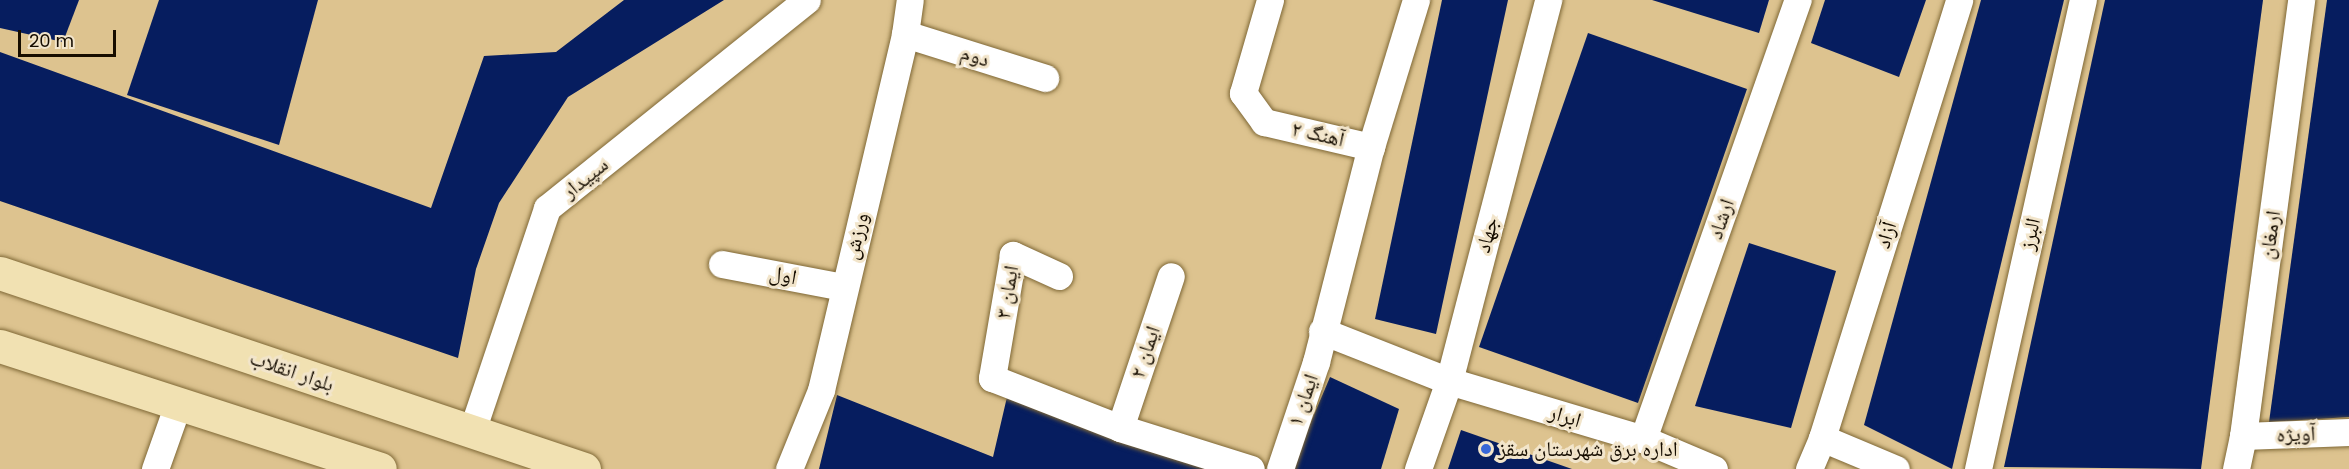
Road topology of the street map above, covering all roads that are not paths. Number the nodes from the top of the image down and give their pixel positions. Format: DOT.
graph roads {
  1 [pos="807,0"];
  2 [pos="910,0"];
  3 [pos="1270,0"];
  4 [pos="1416,0"];
  5 [pos="1548,0"];
  6 [pos="1798,0"];
  7 [pos="1959,0"];
  8 [pos="2083,0"];
  9 [pos="2301,0"];
  10 [pos="905,34"];
  11 [pos="1045,78"];
  12 [pos="1371,147"];
  13 [pos="722,264"];
  14 [pos="0,273"];
  15 [pos="1059,276"];
  16 [pos="1171,276"];
  17 [pos="843,287"];
  18 [pos="1322,331"];
  19 [pos="0,346"];
  20 [pos="1449,381"];
  21 [pos="178,404"];
  22 [pos="1120,428"];
  23 [pos="472,431"];
  24 [pos="2349,432"];
  25 [pos="2243,436"];
  26 [pos="1822,438"];
  27 [pos="1643,439"];
  28 [pos="370,467"];
  29 [pos="155,469"];
  30 [pos="584,469"];
  31 [pos="789,469"];
  32 [pos="1251,469"];
  33 [pos="1280,469"];
  34 [pos="1418,469"];
  35 [pos="1714,469"];
  36 [pos="1809,469"];
  37 [pos="1896,469"];
  38 [pos="1978,469"];
  39 [pos="2235,469"];
  1 -- 23 [label="street, سپیدار"];
  2 -- 10 [label="street, ورزش"];
  3 -- 12 [label="street, آهنگ ۲"];
  4 -- 12 [label="street, ایمان ۱"];
  5 -- 20 [label="street, جهاد"];
  6 -- 27 [label="street, ارشاد"];
  7 -- 26 [label="street, آزاد"];
  8 -- 38 [label="street, البرز"];
  9 -- 25 [label="street, ارمغان"];
  10 -- 11 [label="street, دوم"];
  10 -- 17 [label="street, ورزش"];
  12 -- 18 [label="street, ایمان ۱"];
  13 -- 17 [label="street, اول"];
  14 -- 23 [label="main road, بلوار انقلاب"];
  15 -- 22 [label="street, ایمان ۳"];
  16 -- 22 [label="street, ایمان ۲"];
  17 -- 31 [label="street, ورزش"];
  18 -- 20 [label="street, ابرار"];
  18 -- 33 [label="street, ایمان ۱"];
  19 -- 21 [label="main road"];
  20 -- 27 [label="street, ابرار"];
  20 -- 34 [label="street, جهاد"];
  21 -- 28 [label="main road"];
  21 -- 29 [label="street"];
  22 -- 32 [label="street"];
  23 -- 30 [label="main road, بلوار انقلاب"];
  24 -- 25 [label="street, آویژه"];
  25 -- 39 [label="street, ارمغان"];
  26 -- 36 [label="street, آزاد"];
  26 -- 37 [label="street"];
  27 -- 35 [label="street, ابرار"];
}
